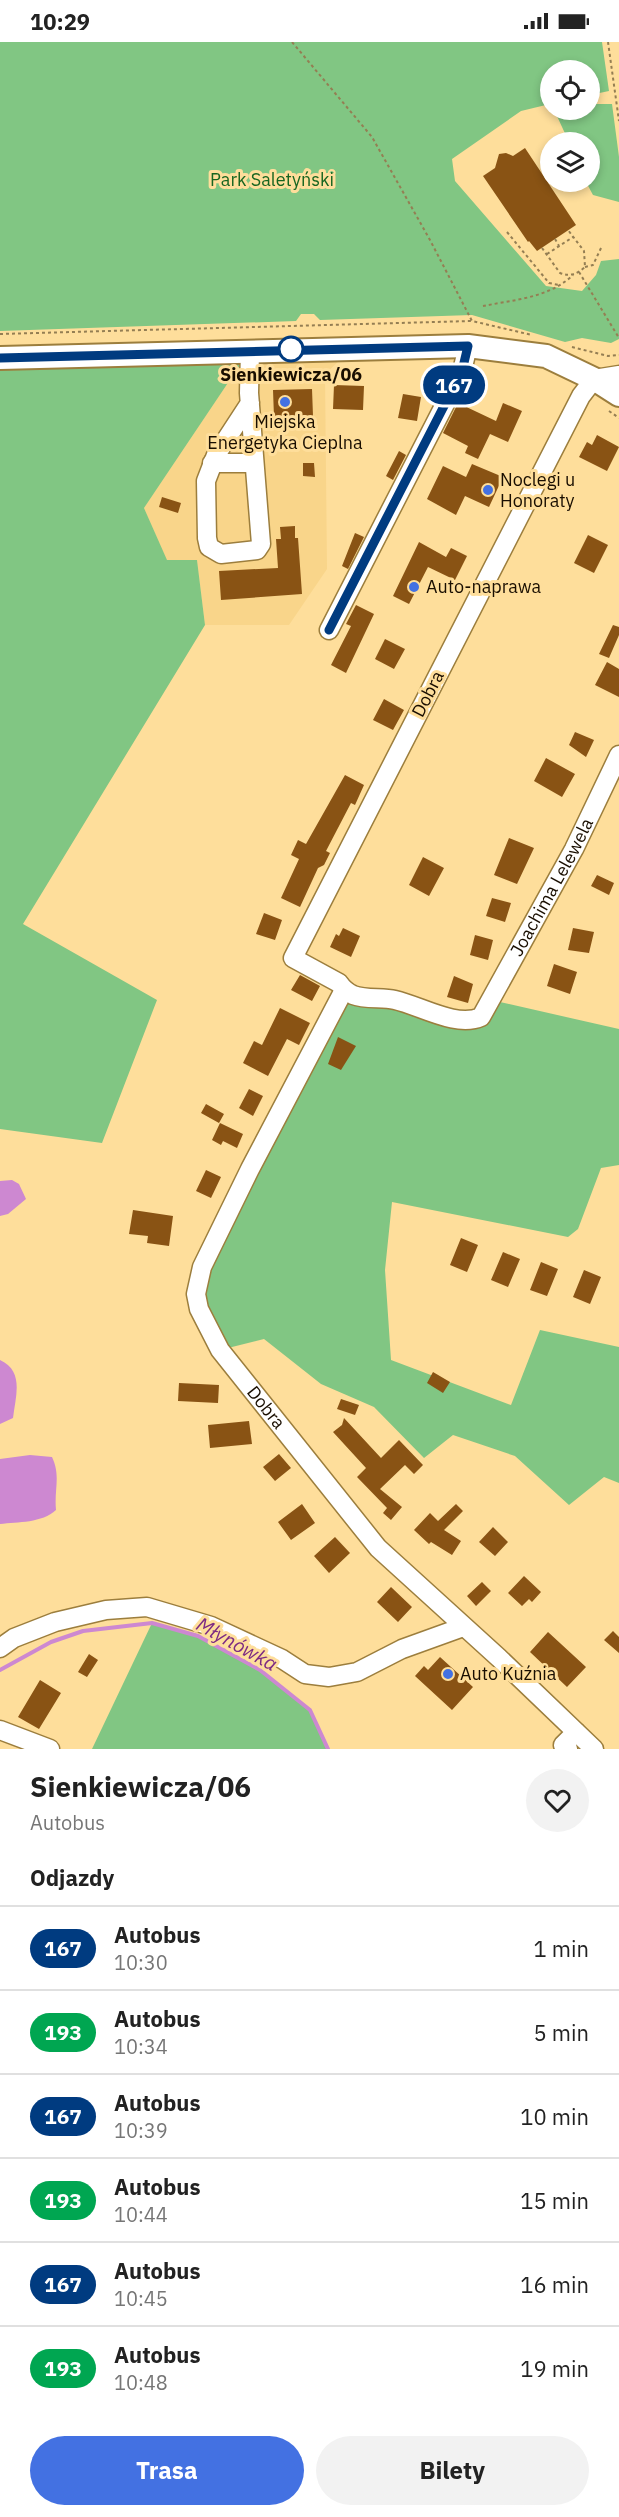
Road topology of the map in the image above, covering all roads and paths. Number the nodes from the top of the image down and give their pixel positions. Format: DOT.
graph roads {
  1 [pos="292,42"];
  2 [pos="608,42"];
  3 [pos="619,121"];
  4 [pos="568,230"];
  5 [pos="507,232"];
  6 [pos="573,237"];
  7 [pos="555,239"];
  8 [pos="559,246"];
  9 [pos="602,246"];
  10 [pos="542,248"];
  11 [pos="546,254"];
  12 [pos="585,267"];
  13 [pos="579,272"];
  14 [pos="573,275"];
  15 [pos="562,286"];
  16 [pos="483,306"];
  17 [pos="472,321"];
  18 [pos="612,326"];
  19 [pos="619,328"];
  20 [pos="0,334"];
  21 [pos="535,336"];
  22 [pos="619,338"];
  23 [pos="565,345"];
  24 [pos="468,346"];
  25 [pos="249,350"];
  26 [pos="619,355"];
  27 [pos="0,358"];
  28 [pos="619,375"];
  29 [pos="594,378"];
  30 [pos="619,394"];
  31 [pos="250,403"];
  32 [pos="254,463"];
  33 [pos="212,464"];
  34 [pos="329,630"];
  35 [pos="619,755"];
  36 [pos="344,990"];
  37 [pos="480,1017"];
  38 [pos="464,1627"];
  39 [pos="0,1648"];
  40 [pos="0,1730"];
  41 [pos="576,1732"];
  42 [pos="50,1749"];
  43 [pos="568,1749"];
  44 [pos="594,1749"];
  1 -- 17 [label="path"];
  2 -- 3 [label="path"];
  4 -- 6 [label="path"];
  5 -- 15 [label="path"];
  6 -- 8 [label="path"];
  6 -- 12 [label="path"];
  7 -- 8 [label="path"];
  8 -- 11 [label="path"];
  9 -- 12 [label="path"];
  10 -- 11 [label="path"];
  11 -- 14 [label="path"];
  12 -- 13 [label="path"];
  13 -- 14 [label="path"];
  13 -- 18 [label="path"];
  14 -- 15 [label="path"];
  15 -- 16 [label="path"];
  17 -- 20 [label="path"];
  17 -- 21 [label="path"];
  18 -- 19 [label="path"];
  18 -- 22 [label="path"];
  23 -- 26 [label="path"];
  24 -- 25 [label="main road"];
  24 -- 29 [label="main road"];
  24 -- 34 [label="street"];
  25 -- 27 [label="main road"];
  25 -- 31 [label="street"];
  28 -- 29 [label="street"];
  29 -- 30 [label="main road"];
  29 -- 36 [label="street, Dobra"];
  31 -- 32 [label="street"];
  31 -- 33 [label="street"];
  32 -- 33 [label="street"];
  32 -- 33 [label="street"];
  35 -- 37 [label="street, Joachima Lelewela"];
  36 -- 37 [label="street, Dobra"];
  36 -- 38 [label="street, Dobra"];
  38 -- 39 [label="street"];
  38 -- 41 [label="street, Dobra"];
  40 -- 42 [label="street"];
  41 -- 43 [label="street"];
  41 -- 44 [label="street, Dobra"];
}
